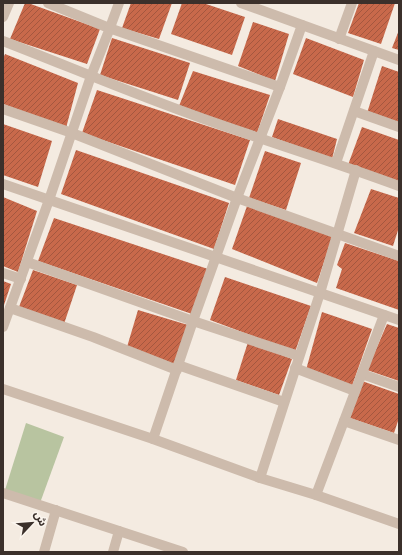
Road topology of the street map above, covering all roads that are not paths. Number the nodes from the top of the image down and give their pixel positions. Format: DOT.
graph roads {
  1 [pos="9,3"];
  2 [pos="48,3"];
  3 [pos="119,3"];
  4 [pos="241,3"];
  5 [pos="352,3"];
  6 [pos="3,17"];
  7 [pos="302,25"];
  8 [pos="109,28"];
  9 [pos="338,39"];
  10 [pos="3,41"];
  11 [pos="374,51"];
  12 [pos="399,60"];
  13 [pos="91,76"];
  14 [pos="280,87"];
  15 [pos="3,109"];
  16 [pos="354,111"];
  17 [pos="399,127"];
  18 [pos="72,133"];
  19 [pos="261,138"];
  20 [pos="336,163"];
  21 [pos="356,170"];
  22 [pos="3,184"];
  23 [pos="399,186"];
  24 [pos="237,198"];
  25 [pos="49,200"];
  26 [pos="338,234"];
  27 [pos="399,256"];
  28 [pos="216,258"];
  29 [pos="27,262"];
  30 [pos="3,273"];
  31 [pos="21,279"];
  32 [pos="320,293"];
  33 [pos="10,308"];
  34 [pos="384,315"];
  35 [pos="399,320"];
  36 [pos="193,321"];
  37 [pos="3,327"];
  38 [pos="299,356"];
  39 [pos="177,367"];
  40 [pos="295,368"];
  41 [pos="362,374"];
  42 [pos="399,387"];
  43 [pos="3,389"];
  44 [pos="355,391"];
  45 [pos="284,402"];
  46 [pos="344,422"];
  47 [pos="153,440"];
  48 [pos="399,440"];
  49 [pos="260,478"];
  50 [pos="3,492"];
  51 [pos="316,495"];
  52 [pos="56,510"];
  53 [pos="399,524"];
  54 [pos="119,531"];
  55 [pos="44,552"];
  56 [pos="113,552"];
  57 [pos="184,552"];
  1 -- 6 [label="street"];
  2 -- 8 [label="street"];
  3 -- 8 [label="street"];
  4 -- 7 [label="street"];
  5 -- 9 [label="street"];
  7 -- 9 [label="street"];
  7 -- 14 [label="street"];
  8 -- 13 [label="street"];
  8 -- 14 [label="street"];
  9 -- 11 [label="street"];
  10 -- 13 [label="street"];
  11 -- 12 [label="street"];
  11 -- 16 [label="street"];
  13 -- 18 [label="street"];
  13 -- 19 [label="street"];
  14 -- 19 [label="street"];
  15 -- 18 [label="street"];
  16 -- 17 [label="street"];
  16 -- 20 [label="street"];
  18 -- 24 [label="street"];
  18 -- 25 [label="street"];
  19 -- 20 [label="street"];
  19 -- 24 [label="street"];
  20 -- 21 [label="street"];
  21 -- 23 [label="street"];
  21 -- 26 [label="street"];
  22 -- 25 [label="street"];
  24 -- 26 [label="street"];
  24 -- 28 [label="street"];
  25 -- 28 [label="street"];
  25 -- 29 [label="street"];
  26 -- 27 [label="street"];
  26 -- 32 [label="street"];
  28 -- 32 [label="street"];
  28 -- 36 [label="street"];
  29 -- 31 [label="street"];
  29 -- 36 [label="street"];
  30 -- 31 [label="street"];
  31 -- 33 [label="street"];
  32 -- 34 [label="street"];
  32 -- 38 [label="street"];
  33 -- 37 [label="street"];
  33 -- 39 [label="street"];
  34 -- 35 [label="street"];
  34 -- 41 [label="street"];
  36 -- 38 [label="street"];
  36 -- 39 [label="street"];
  38 -- 40 [label="street"];
  39 -- 45 [label="street"];
  39 -- 47 [label="street"];
  40 -- 44 [label="street"];
  40 -- 45 [label="street"];
  41 -- 42 [label="street"];
  41 -- 44 [label="street"];
  43 -- 47 [label="street"];
  44 -- 46 [label="street"];
  45 -- 49 [label="street"];
  46 -- 48 [label="street"];
  46 -- 51 [label="street"];
  47 -- 49 [label="street"];
  49 -- 51 [label="street"];
  50 -- 52 [label="street"];
  51 -- 53 [label="street"];
  52 -- 54 [label="street"];
  52 -- 55 [label="street"];
  54 -- 56 [label="street"];
  54 -- 57 [label="street"];
}
